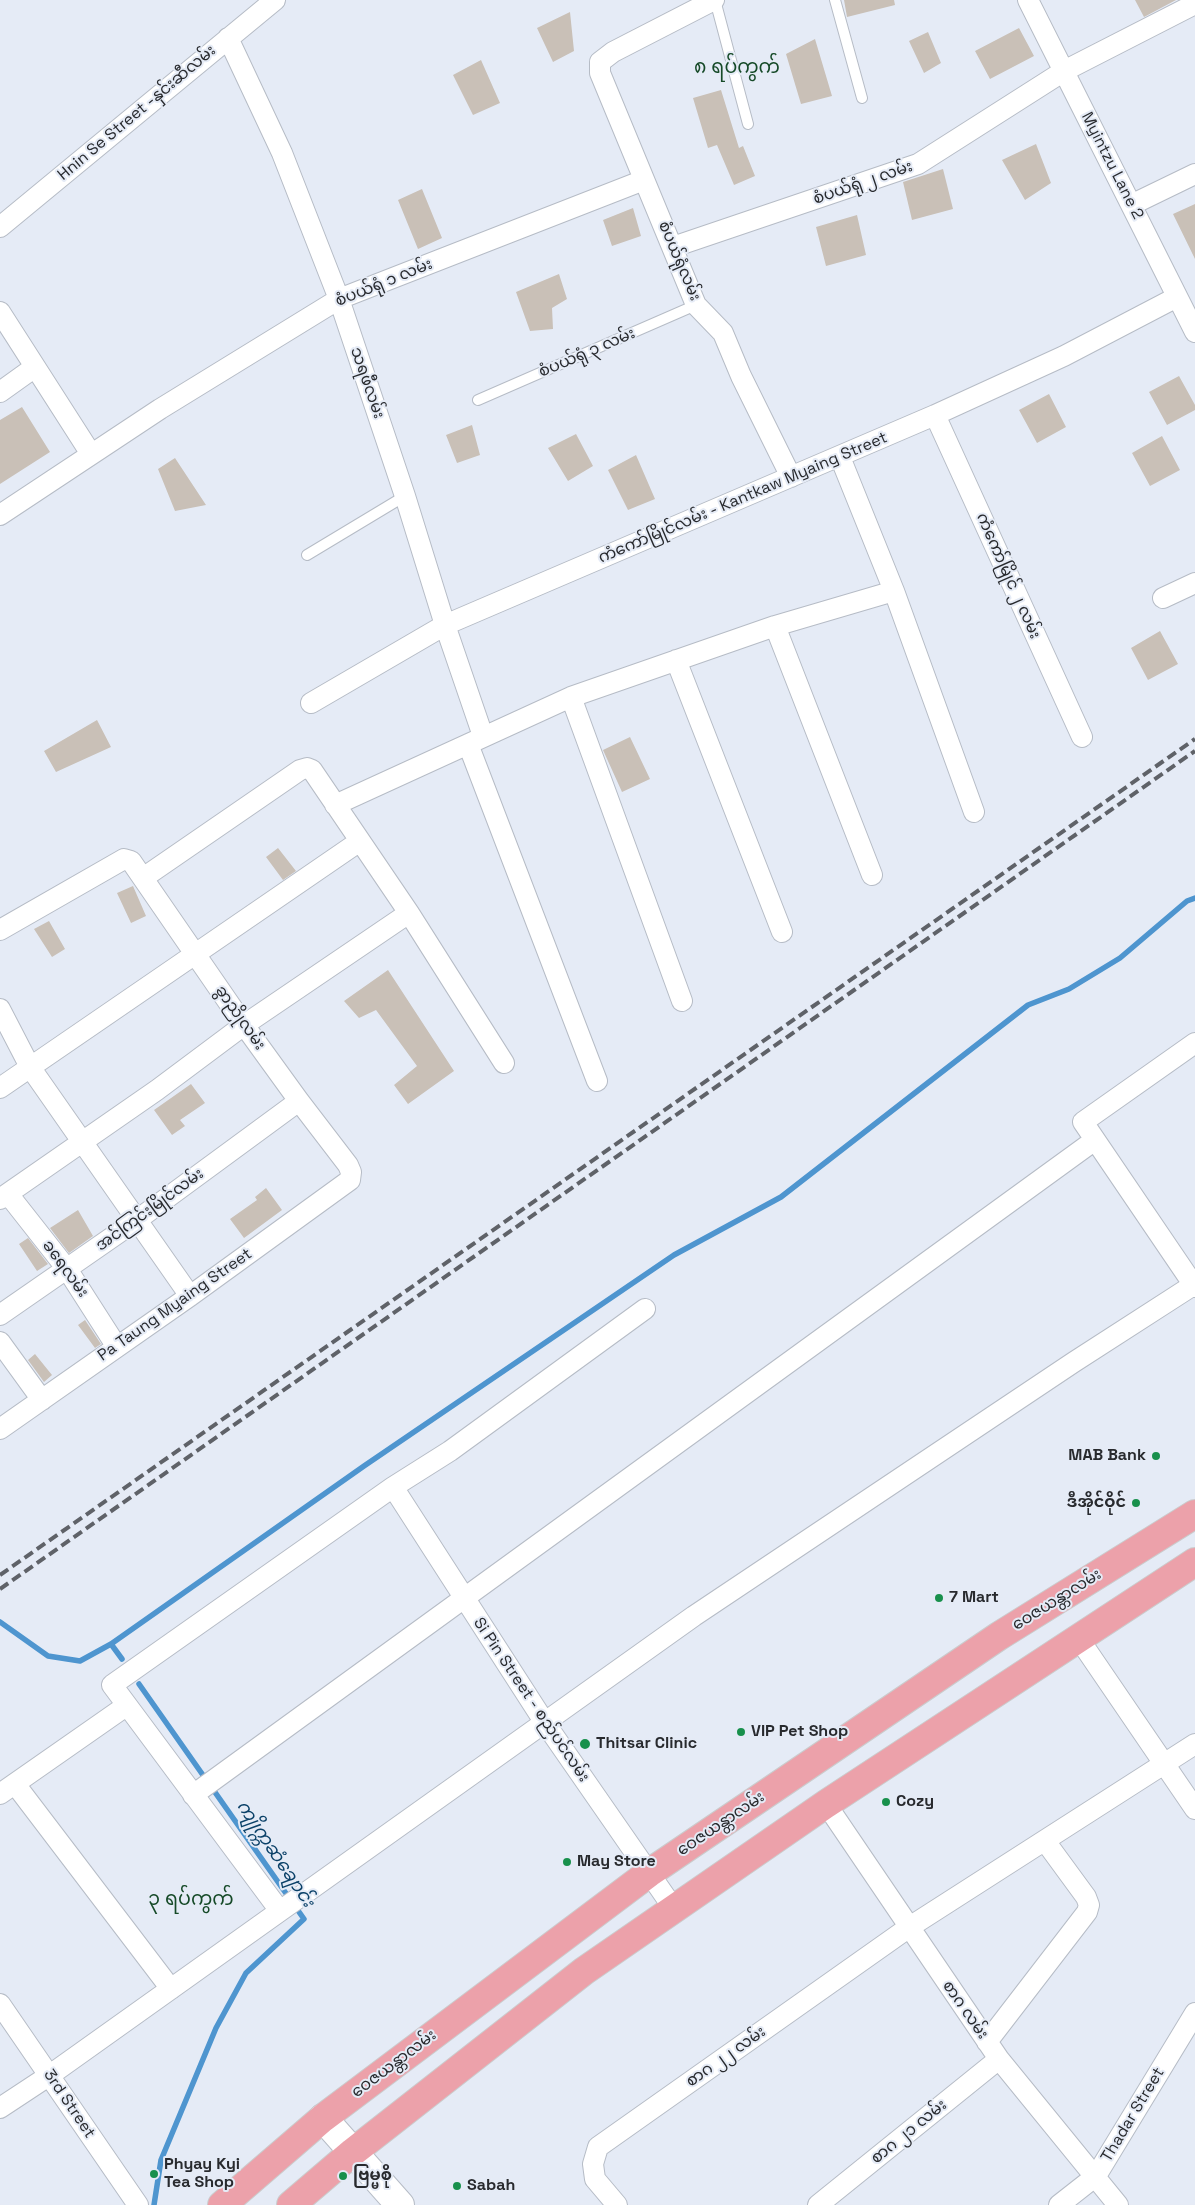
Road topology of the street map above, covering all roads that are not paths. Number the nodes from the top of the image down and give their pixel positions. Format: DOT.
graph roads {
  1 [pos="275,0"];
  2 [pos="835,0"];
  3 [pos="1028,0"];
  4 [pos="706,2"];
  5 [pos="1195,4"];
  6 [pos="228,38"];
  7 [pos="1064,71"];
  8 [pos="862,98"];
  9 [pos="748,124"];
  10 [pos="1195,174"];
  11 [pos="644,180"];
  12 [pos="1131,204"];
  13 [pos="0,227"];
  14 [pos="673,247"];
  15 [pos="1177,296"];
  16 [pos="339,299"];
  17 [pos="696,306"];
  18 [pos="0,312"];
  19 [pos="1195,332"];
  20 [pos="35,367"];
  21 [pos="0,392"];
  22 [pos="478,400"];
  23 [pos="935,416"];
  24 [pos="91,454"];
  25 [pos="840,457"];
  26 [pos="791,477"];
  27 [pos="405,496"];
  28 [pos="0,515"];
  29 [pos="307,555"];
  30 [pos="1195,583"];
  31 [pos="894,590"];
  32 [pos="1164,598"];
  33 [pos="445,625"];
  34 [pos="775,626"];
  35 [pos="676,660"];
  36 [pos="570,697"];
  37 [pos="311,703"];
  38 [pos="1082,737"];
  39 [pos="476,740"];
  40 [pos="335,805"];
  41 [pos="974,812"];
  42 [pos="360,841"];
  43 [pos="872,875"];
  44 [pos="143,878"];
  45 [pos="409,913"];
  46 [pos="0,930"];
  47 [pos="782,932"];
  48 [pos="194,953"];
  49 [pos="682,1001"];
  50 [pos="0,1009"];
  51 [pos="244,1025"];
  52 [pos="1195,1043"];
  53 [pos="504,1063"];
  54 [pos="30,1067"];
  55 [pos="597,1081"];
  56 [pos="0,1088"];
  57 [pos="299,1101"];
  58 [pos="1095,1140"];
  59 [pos="82,1142"];
  60 [pos="350,1180"];
  61 [pos="4,1196"];
  62 [pos="137,1220"];
  63 [pos="68,1268"];
  64 [pos="1195,1285"];
  65 [pos="190,1296"];
  66 [pos="645,1309"];
  67 [pos="0,1315"];
  68 [pos="0,1342"];
  69 [pos="117,1347"];
  70 [pos="42,1400"];
  71 [pos="0,1429"];
  72 [pos="393,1487"];
  73 [pos="1195,1514"];
  74 [pos="1195,1562"];
  75 [pos="463,1598"];
  76 [pos="1079,1639"];
  77 [pos="126,1706"];
  78 [pos="545,1723"];
  79 [pos="1195,1744"];
  80 [pos="1165,1765"];
  81 [pos="8,1789"];
  82 [pos="193,1795"];
  83 [pos="826,1804"];
  84 [pos="1195,1809"];
  85 [pos="1045,1841"];
  86 [pos="649,1872"];
  87 [pos="674,1909"];
  88 [pos="280,1912"];
  89 [pos="908,1928"];
  90 [pos="171,1989"];
  91 [pos="0,2004"];
  92 [pos="1195,2013"];
  93 [pos="987,2042"];
  94 [pos="999,2059"];
  95 [pos="50,2075"];
  96 [pos="0,2108"];
  97 [pos="323,2118"];
  98 [pos="353,2152"];
  99 [pos="1096,2176"];
  100 [pos="138,2205"];
  101 [pos="222,2205"];
  102 [pos="291,2205"];
  103 [pos="400,2205"];
  104 [pos="617,2205"];
  105 [pos="818,2205"];
  106 [pos="1059,2205"];
  107 [pos="1118,2205"];
  1 -- 6 [label="street, Hnin Se Street -နှင်းဆီလမ်း"];
  2 -- 8 [label="lane"];
  3 -- 7 [label="street, Myintzu Lane 2"];
  4 -- 9 [label="lane"];
  4 -- 11 [label="street, စံပယ်ရုံလမ်း"];
  5 -- 7 [label="street, စံပယ်ရုံ ၂ လမ်း"];
  6 -- 13 [label="street, Hnin Se Street -နှင်းဆီလမ်း"];
  6 -- 16 [label="street, သရဖီလမ်း"];
  7 -- 12 [label="street, Myintzu Lane 2"];
  7 -- 14 [label="street, စံပယ်ရုံ ၂ လမ်း"];
  10 -- 12 [label="street"];
  11 -- 14 [label="street, စံပယ်ရုံလမ်း"];
  11 -- 16 [label="street, စံပယ်ရုံ ၁ လမ်း"];
  12 -- 15 [label="street, Myintzu Lane 2"];
  14 -- 17 [label="street, စံပယ်ရုံလမ်း"];
  15 -- 19 [label="street, Myintzu Lane 2"];
  15 -- 23 [label="street, ကံကော်မြိုင်လမ်း - Kantkaw Myaing Street"];
  16 -- 24 [label="street, စံပယ်ရုံ ၁ လမ်း"];
  16 -- 27 [label="street, သရဖီလမ်း"];
  17 -- 22 [label="lane, စံပယ်ရုံ ၃ လမ်း"];
  17 -- 26 [label="street, စံပယ်ရုံလမ်း"];
  18 -- 20 [label="street"];
  20 -- 21 [label="street"];
  20 -- 24 [label="street"];
  23 -- 25 [label="street, ကံကော်မြိုင်လမ်း - Kantkaw Myaing Street"];
  23 -- 38 [label="street, ကံကော်မြိုင် ၂ လမ်း"];
  24 -- 28 [label="street, စံပယ်ရုံ ၁ လမ်း"];
  25 -- 26 [label="street, ကံကော်မြိုင်လမ်း - Kantkaw Myaing Street"];
  25 -- 31 [label="street"];
  26 -- 33 [label="street, ကံကော်မြိုင်လမ်း - Kantkaw Myaing Street"];
  27 -- 29 [label="lane"];
  27 -- 33 [label="street, သရဖီလမ်း"];
  30 -- 32 [label="street"];
  31 -- 34 [label="street"];
  31 -- 41 [label="street"];
  33 -- 37 [label="street, ကံကော်မြိုင်လမ်း - Kantkaw Myaing Street"];
  33 -- 39 [label="street, သရဖီလမ်း"];
  34 -- 35 [label="street"];
  34 -- 43 [label="street"];
  35 -- 36 [label="street"];
  35 -- 47 [label="street"];
  36 -- 39 [label="street"];
  36 -- 49 [label="street"];
  39 -- 40 [label="street"];
  39 -- 55 [label="street, သရဖီလမ်း"];
  40 -- 42 [label="street"];
  40 -- 44 [label="street"];
  42 -- 45 [label="street"];
  42 -- 48 [label="street"];
  44 -- 46 [label="street, ခွာညိုလမ်း"];
  44 -- 48 [label="street, ခွာညိုလမ်း"];
  45 -- 51 [label="street"];
  45 -- 53 [label="street"];
  48 -- 51 [label="street, ခွာညိုလမ်း"];
  48 -- 54 [label="street"];
  50 -- 54 [label="street"];
  51 -- 57 [label="street, ခွာညိုလမ်း"];
  51 -- 59 [label="street"];
  52 -- 58 [label="street"];
  54 -- 56 [label="street"];
  54 -- 59 [label="street"];
  57 -- 60 [label="street, ခွာညိုလမ်း"];
  57 -- 62 [label="street, အင်ကြင်းမြိုင်လမ်း"];
  58 -- 64 [label="street"];
  58 -- 75 [label="street"];
  59 -- 61 [label="street"];
  59 -- 62 [label="street"];
  60 -- 65 [label="street, Pa Taung Myaing Street"];
  61 -- 63 [label="street, ခရေလမ်း"];
  62 -- 63 [label="street, အင်ကြင်းမြိုင်လမ်း"];
  62 -- 65 [label="street"];
  63 -- 67 [label="street, အင်ကြင်းမြိုင်လမ်း"];
  63 -- 69 [label="street, ခရေလမ်း"];
  64 -- 78 [label="street"];
  65 -- 69 [label="street, Pa Taung Myaing Street"];
  66 -- 72 [label="street"];
  68 -- 70 [label="street"];
  69 -- 70 [label="street, Pa Taung Myaing Street"];
  70 -- 71 [label="street, Pa Taung Myaing Street"];
  72 -- 75 [label="street, Si Pin Street - စည်ပင်လမ်း"];
  72 -- 77 [label="street"];
  73 -- 86 [label="main road, ဝေဇယန္တာလမ်း"];
  74 -- 76 [label="main road"];
  75 -- 78 [label="street, Si Pin Street - စည်ပင်လမ်း"];
  75 -- 82 [label="street"];
  76 -- 80 [label="street"];
  76 -- 83 [label="main road"];
  77 -- 81 [label="street"];
  77 -- 82 [label="street"];
  78 -- 86 [label="street, Si Pin Street - စည်ပင်လမ်း"];
  78 -- 88 [label="street"];
  79 -- 80 [label="street, စာဂ ၂၂ လမ်း"];
  80 -- 84 [label="street"];
  80 -- 85 [label="street, စာဂ ၂၂ လမ်း"];
  81 -- 90 [label="street"];
  82 -- 88 [label="street"];
  83 -- 87 [label="main road"];
  83 -- 89 [label="street, စာဂ လမ်း"];
  85 -- 89 [label="street, စာဂ ၂၂ လမ်း"];
  85 -- 93 [label="street"];
  86 -- 87 [label="street, Si Pin Street - စည်ပင်လမ်း"];
  86 -- 97 [label="main road, ဝေဇယန္တာလမ်း"];
  87 -- 98 [label="main road"];
  88 -- 90 [label="street"];
  89 -- 93 [label="street, စာဂ လမ်း"];
  89 -- 104 [label="street, စာဂ ၂၂ လမ်း"];
  90 -- 95 [label="street"];
  91 -- 95 [label="street, 3rd Street"];
  92 -- 99 [label="street, Thadar Street"];
  93 -- 94 [label="street, စာဂ လမ်း"];
  94 -- 99 [label="street, စာဂ လမ်း"];
  94 -- 105 [label="street, စာဂ ၂၁ လမ်း"];
  95 -- 96 [label="street"];
  95 -- 100 [label="street, 3rd Street"];
  97 -- 98 [label="main road"];
  97 -- 101 [label="main road, ဝေဇယန္တာလမ်း"];
  98 -- 102 [label="main road"];
  98 -- 103 [label="main road"];
  99 -- 106 [label="street, Thadar Street"];
  99 -- 107 [label="street, စာဂ လမ်း"];
}
